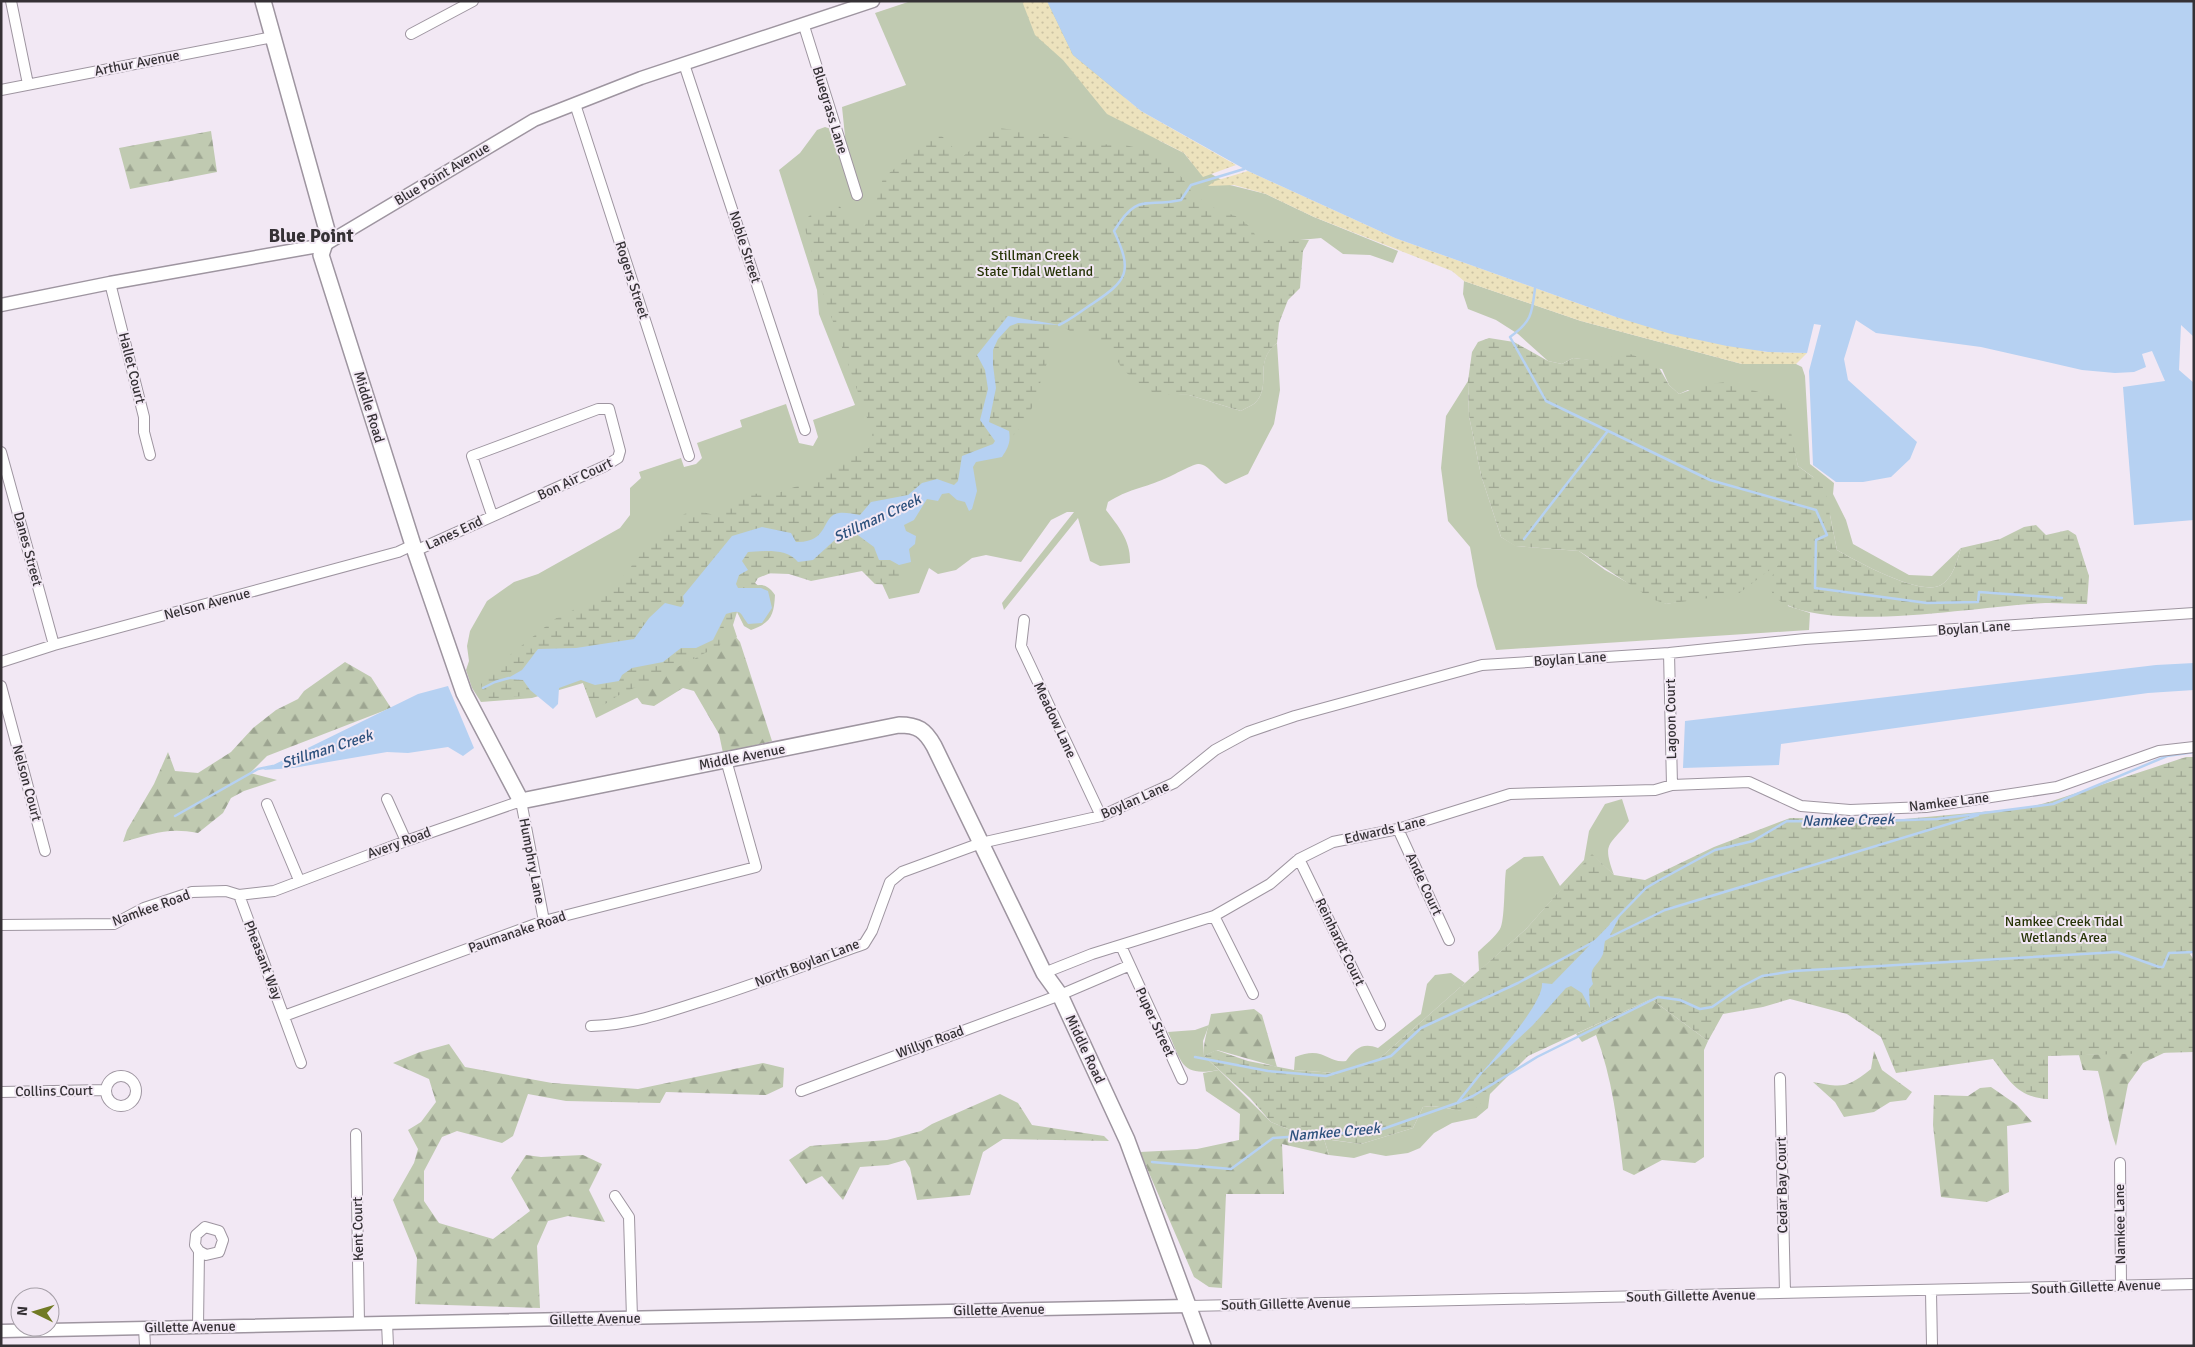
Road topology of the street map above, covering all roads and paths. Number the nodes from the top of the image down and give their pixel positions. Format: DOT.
graph roads {
  1 [pos="11,1"];
  2 [pos="263,1"];
  3 [pos="473,1"];
  4 [pos="873,1"];
  5 [pos="804,26"];
  6 [pos="411,34"];
  7 [pos="273,37"];
  8 [pos="684,64"];
  9 [pos="28,84"];
  10 [pos="1,90"];
  11 [pos="575,104"];
  12 [pos="857,195"];
  13 [pos="324,244"];
  14 [pos="110,282"];
  15 [pos="1,305"];
  16 [pos="805,430"];
  17 [pos="1,452"];
  18 [pos="150,455"];
  19 [pos="689,456"];
  20 [pos="492,515"];
  21 [pos="414,548"];
  22 [pos="2194,614"];
  23 [pos="1024,620"];
  24 [pos="54,645"];
  25 [pos="1669,653"];
  26 [pos="1,662"];
  27 [pos="1,686"];
  28 [pos="2194,747"];
  29 [pos="726,760"];
  30 [pos="943,764"];
  31 [pos="1672,785"];
  32 [pos="387,799"];
  33 [pos="521,801"];
  34 [pos="266,804"];
  35 [pos="1101,816"];
  36 [pos="1398,829"];
  37 [pos="406,840"];
  38 [pos="980,843"];
  39 [pos="45,851"];
  40 [pos="1299,860"];
  41 [pos="299,880"];
  42 [pos="239,895"];
  43 [pos="1214,916"];
  44 [pos="544,921"];
  45 [pos="1,924"];
  46 [pos="1449,940"];
  47 [pos="1121,946"];
  48 [pos="1128,966"];
  49 [pos="1044,973"];
  50 [pos="1253,994"];
  51 [pos="1060,995"];
  52 [pos="284,1016"];
  53 [pos="1380,1025"];
  54 [pos="591,1026"];
  55 [pos="301,1063"];
  56 [pos="1780,1078"];
  57 [pos="1182,1079"];
  58 [pos="106,1090"];
  59 [pos="801,1091"];
  60 [pos="1,1092"];
  61 [pos="356,1134"];
  62 [pos="2120,1163"];
  63 [pos="615,1196"];
  64 [pos="199,1251"];
  65 [pos="2194,1284"];
  66 [pos="2121,1285"];
  67 [pos="1931,1292"];
  68 [pos="1785,1293"];
  69 [pos="1188,1306"];
  70 [pos="632,1318"];
  71 [pos="359,1323"];
  72 [pos="387,1323"];
  73 [pos="198,1327"];
  74 [pos="144,1328"];
  75 [pos="1,1331"];
  76 [pos="145,1346"];
  77 [pos="388,1346"];
  78 [pos="1203,1346"];
  79 [pos="1932,1346"];
  1 -- 9 [label="street"];
  2 -- 7 [label="main road, Middle Road"];
  3 -- 6 [label="street"];
  4 -- 5 [label="street, Blue Point Avenue"];
  5 -- 8 [label="street, Blue Point Avenue"];
  5 -- 12 [label="street, Bluegrass Lane"];
  7 -- 9 [label="street, Arthur Avenue"];
  7 -- 13 [label="main road, Middle Road"];
  8 -- 11 [label="street, Blue Point Avenue"];
  8 -- 16 [label="street, Noble Street"];
  9 -- 10 [label="street, Arthur Avenue"];
  11 -- 13 [label="street, Blue Point Avenue"];
  11 -- 19 [label="street, Rogers Street"];
  13 -- 14 [label="street, Blue Point Avenue"];
  13 -- 21 [label="main road, Middle Road"];
  14 -- 15 [label="street, Blue Point Avenue"];
  14 -- 18 [label="street, Hallet Court"];
  17 -- 24 [label="street, Danes Street"];
  20 -- 20 [label="street, Bon Air Court"];
  20 -- 21 [label="street, Lanes End"];
  21 -- 24 [label="street, Nelson Avenue"];
  21 -- 33 [label="main road, Middle Road"];
  22 -- 25 [label="street, Boylan Lane"];
  23 -- 35 [label="street, Meadow Lane"];
  24 -- 26 [label="street, Nelson Avenue"];
  25 -- 31 [label="street, Lagoon Court"];
  25 -- 35 [label="street, Boylan Lane"];
  27 -- 39 [label="street, Nelson Court"];
  28 -- 31 [label="street, Namkee Lane"];
  29 -- 30 [label="main road, Middle Avenue"];
  29 -- 33 [label="main road, Middle Avenue"];
  29 -- 44 [label="street, Paumanake Road"];
  30 -- 38 [label="main road, Middle Road"];
  31 -- 36 [label="street, Edwards Lane"];
  32 -- 37 [label="street"];
  33 -- 37 [label="street, Avery Road"];
  33 -- 44 [label="street, Humphry Lane"];
  34 -- 41 [label="street"];
  35 -- 38 [label="street, Boylan Lane"];
  36 -- 40 [label="street, Edwards Lane"];
  36 -- 46 [label="street, Ande Court"];
  37 -- 41 [label="street, Avery Road"];
  38 -- 49 [label="main road, Middle Road"];
  38 -- 54 [label="street, North Boylan Lane"];
  40 -- 43 [label="street, Edwards Lane"];
  40 -- 53 [label="street, Reinhardt Court"];
  41 -- 42 [label="street, Avery Road"];
  42 -- 45 [label="street, Namkee Road"];
  42 -- 52 [label="street, Pheasant Way"];
  43 -- 47 [label="street, Edwards Lane"];
  43 -- 50 [label="street"];
  44 -- 52 [label="street, Paumanake Road"];
  47 -- 48 [label="street"];
  47 -- 49 [label="street, Edwards Lane"];
  48 -- 51 [label="street, Willyn Road"];
  48 -- 57 [label="street, Puper Street"];
  49 -- 51 [label="main road, Middle Road"];
  51 -- 59 [label="street, Willyn Road"];
  51 -- 69 [label="main road, Middle Road"];
  52 -- 55 [label="street, Pheasant Way"];
  56 -- 68 [label="street, Cedar Bay Court"];
  58 -- 60 [label="street, Collins Court"];
  61 -- 71 [label="street, Kent Court"];
  62 -- 66 [label="street, Namkee Lane"];
  63 -- 70 [label="street"];
  64 -- 73 [label="street"];
  65 -- 66 [label="street, South Gillette Avenue"];
  66 -- 67 [label="street, South Gillette Avenue"];
  67 -- 68 [label="street, South Gillette Avenue"];
  67 -- 79 [label="street"];
  68 -- 69 [label="street, South Gillette Avenue"];
  69 -- 70 [label="street, Gillette Avenue"];
  69 -- 78 [label="main road, Middle Road"];
  70 -- 72 [label="street, Gillette Avenue"];
  71 -- 72 [label="street, Gillette Avenue"];
  71 -- 73 [label="street, Gillette Avenue"];
  72 -- 77 [label="street"];
  73 -- 74 [label="street, Gillette Avenue"];
  74 -- 75 [label="street, Gillette Avenue"];
  74 -- 76 [label="street"];
}
